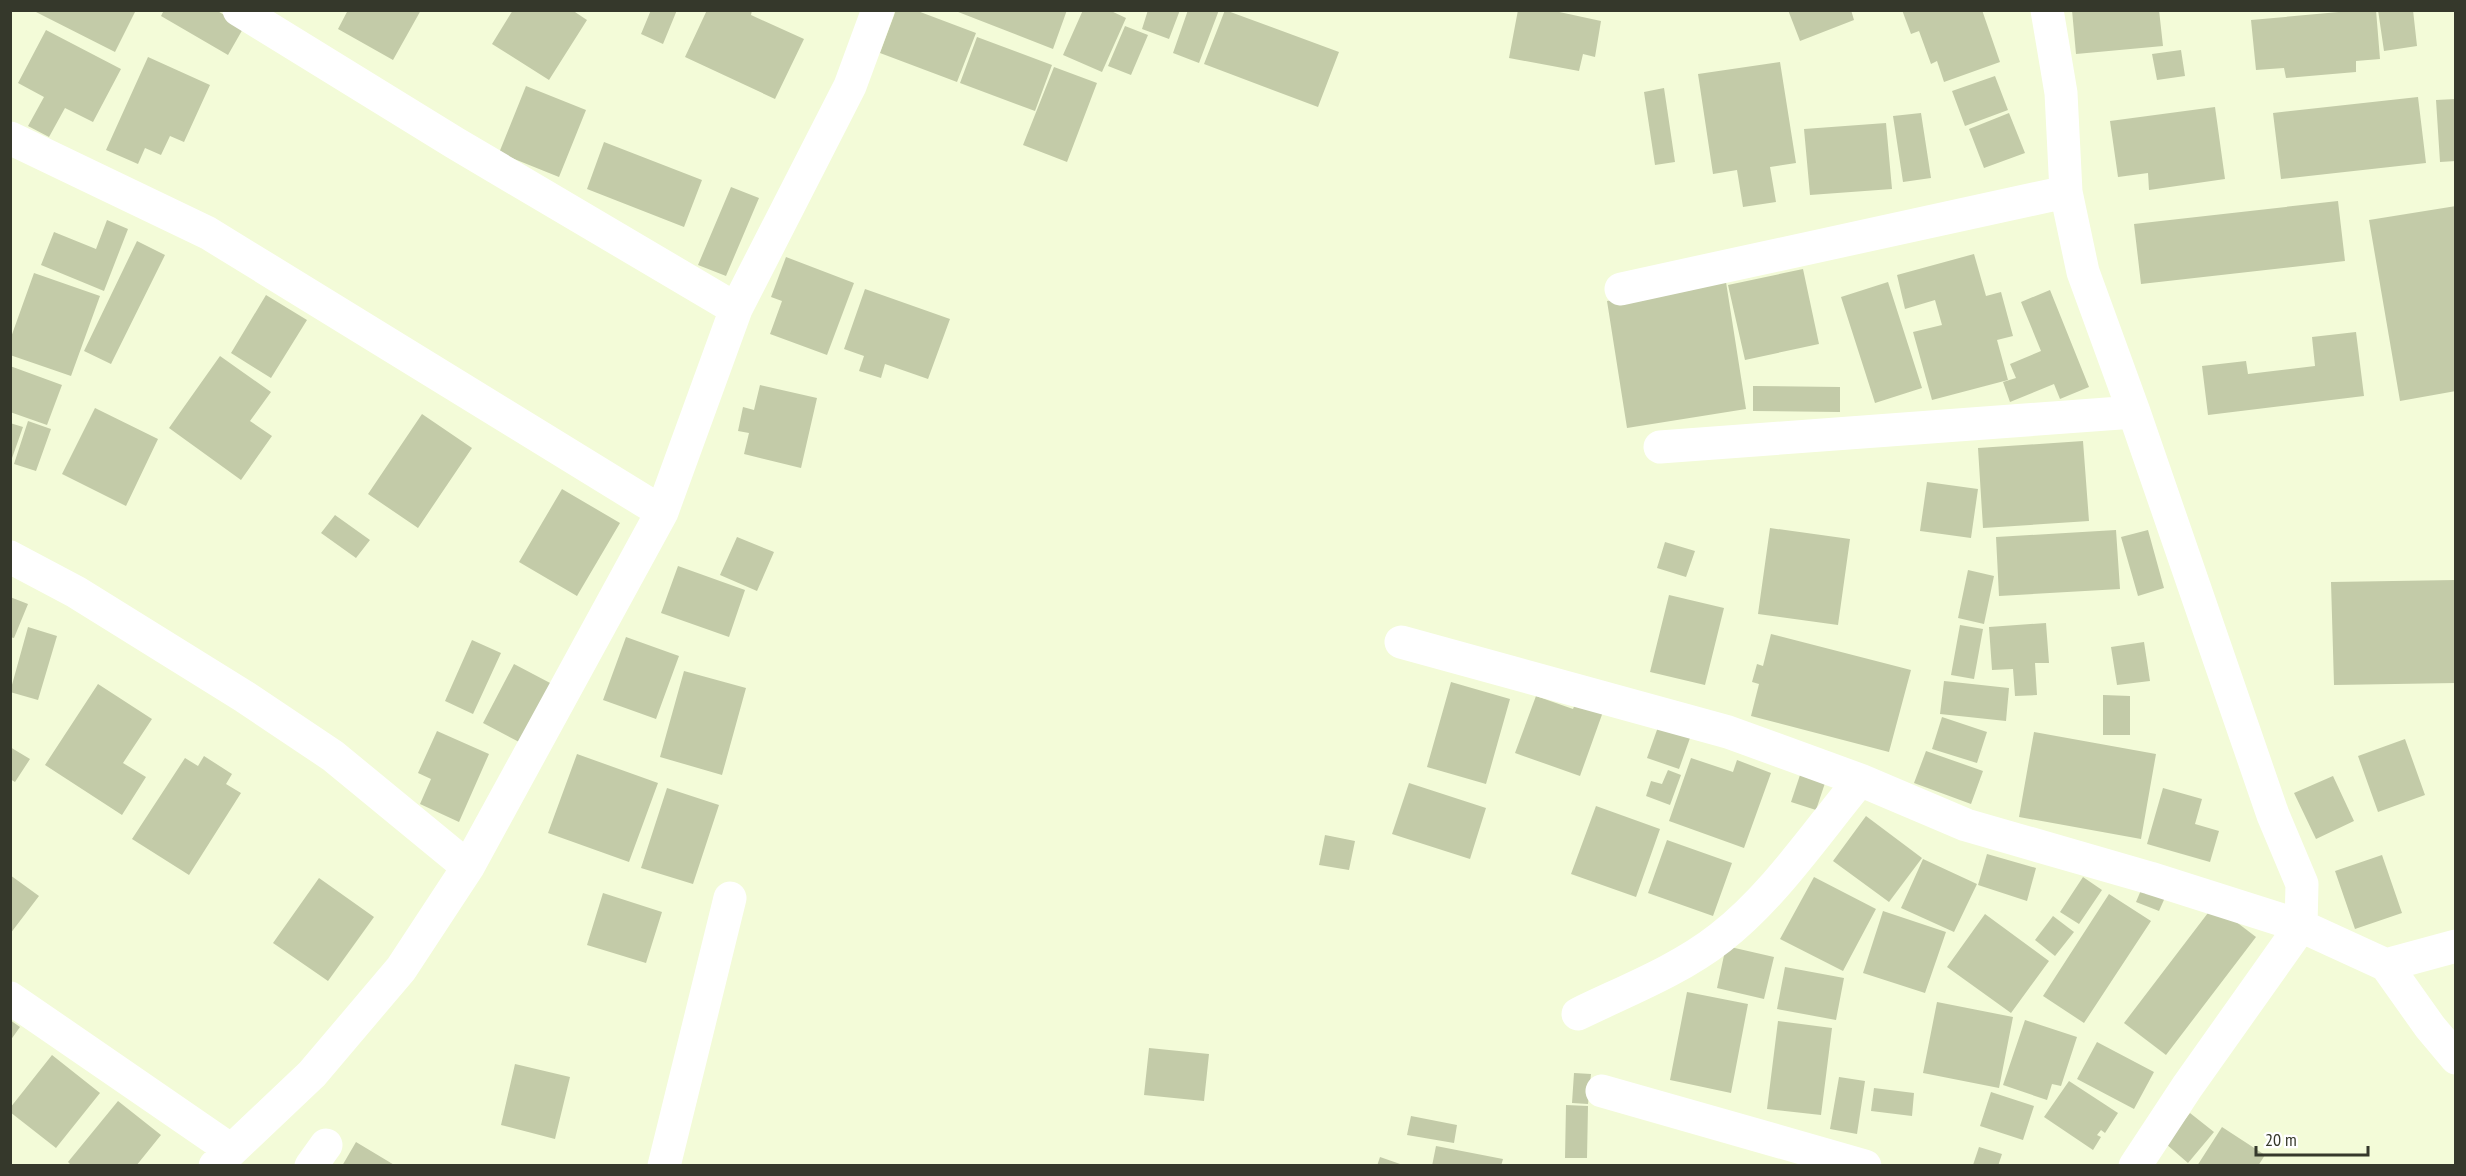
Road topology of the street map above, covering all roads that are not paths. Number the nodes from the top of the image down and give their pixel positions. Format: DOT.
graph roads {
  1 [pos="239,10"];
  2 [pos="878,10"];
  3 [pos="2047,10"];
  4 [pos="10,138"];
  5 [pos="2066,192"];
  6 [pos="1621,289"];
  7 [pos="736,309"];
  8 [pos="2134,412"];
  9 [pos="1660,447"];
  10 [pos="662,512"];
  11 [pos="10,557"];
  12 [pos="1401,642"];
  13 [pos="1860,780"];
  14 [pos="468,867"];
  15 [pos="730,898"];
  16 [pos="2301,926"];
  17 [pos="2456,946"];
  18 [pos="2386,965"];
  19 [pos="10,998"];
  20 [pos="1578,1014"];
  21 [pos="2456,1058"];
  22 [pos="1602,1091"];
  23 [pos="223,1158"];
  24 [pos="664,1166"];
  25 [pos="1865,1166"];
  26 [pos="2135,1166"];
  1 -- 7 [label="street"];
  2 -- 7 [label="street"];
  3 -- 5 [label="street"];
  4 -- 10 [label="street"];
  5 -- 6 [label="street"];
  5 -- 8 [label="street"];
  7 -- 10 [label="street"];
  8 -- 9 [label="street"];
  8 -- 16 [label="street"];
  10 -- 14 [label="street"];
  11 -- 14 [label="street"];
  12 -- 13 [label="street"];
  13 -- 16 [label="street"];
  13 -- 20 [label="street"];
  14 -- 23 [label="street"];
  15 -- 24 [label="street"];
  16 -- 18 [label="street"];
  16 -- 26 [label="street"];
  17 -- 18 [label="street"];
  18 -- 21 [label="street"];
  19 -- 23 [label="street"];
  22 -- 25 [label="street"];
}
